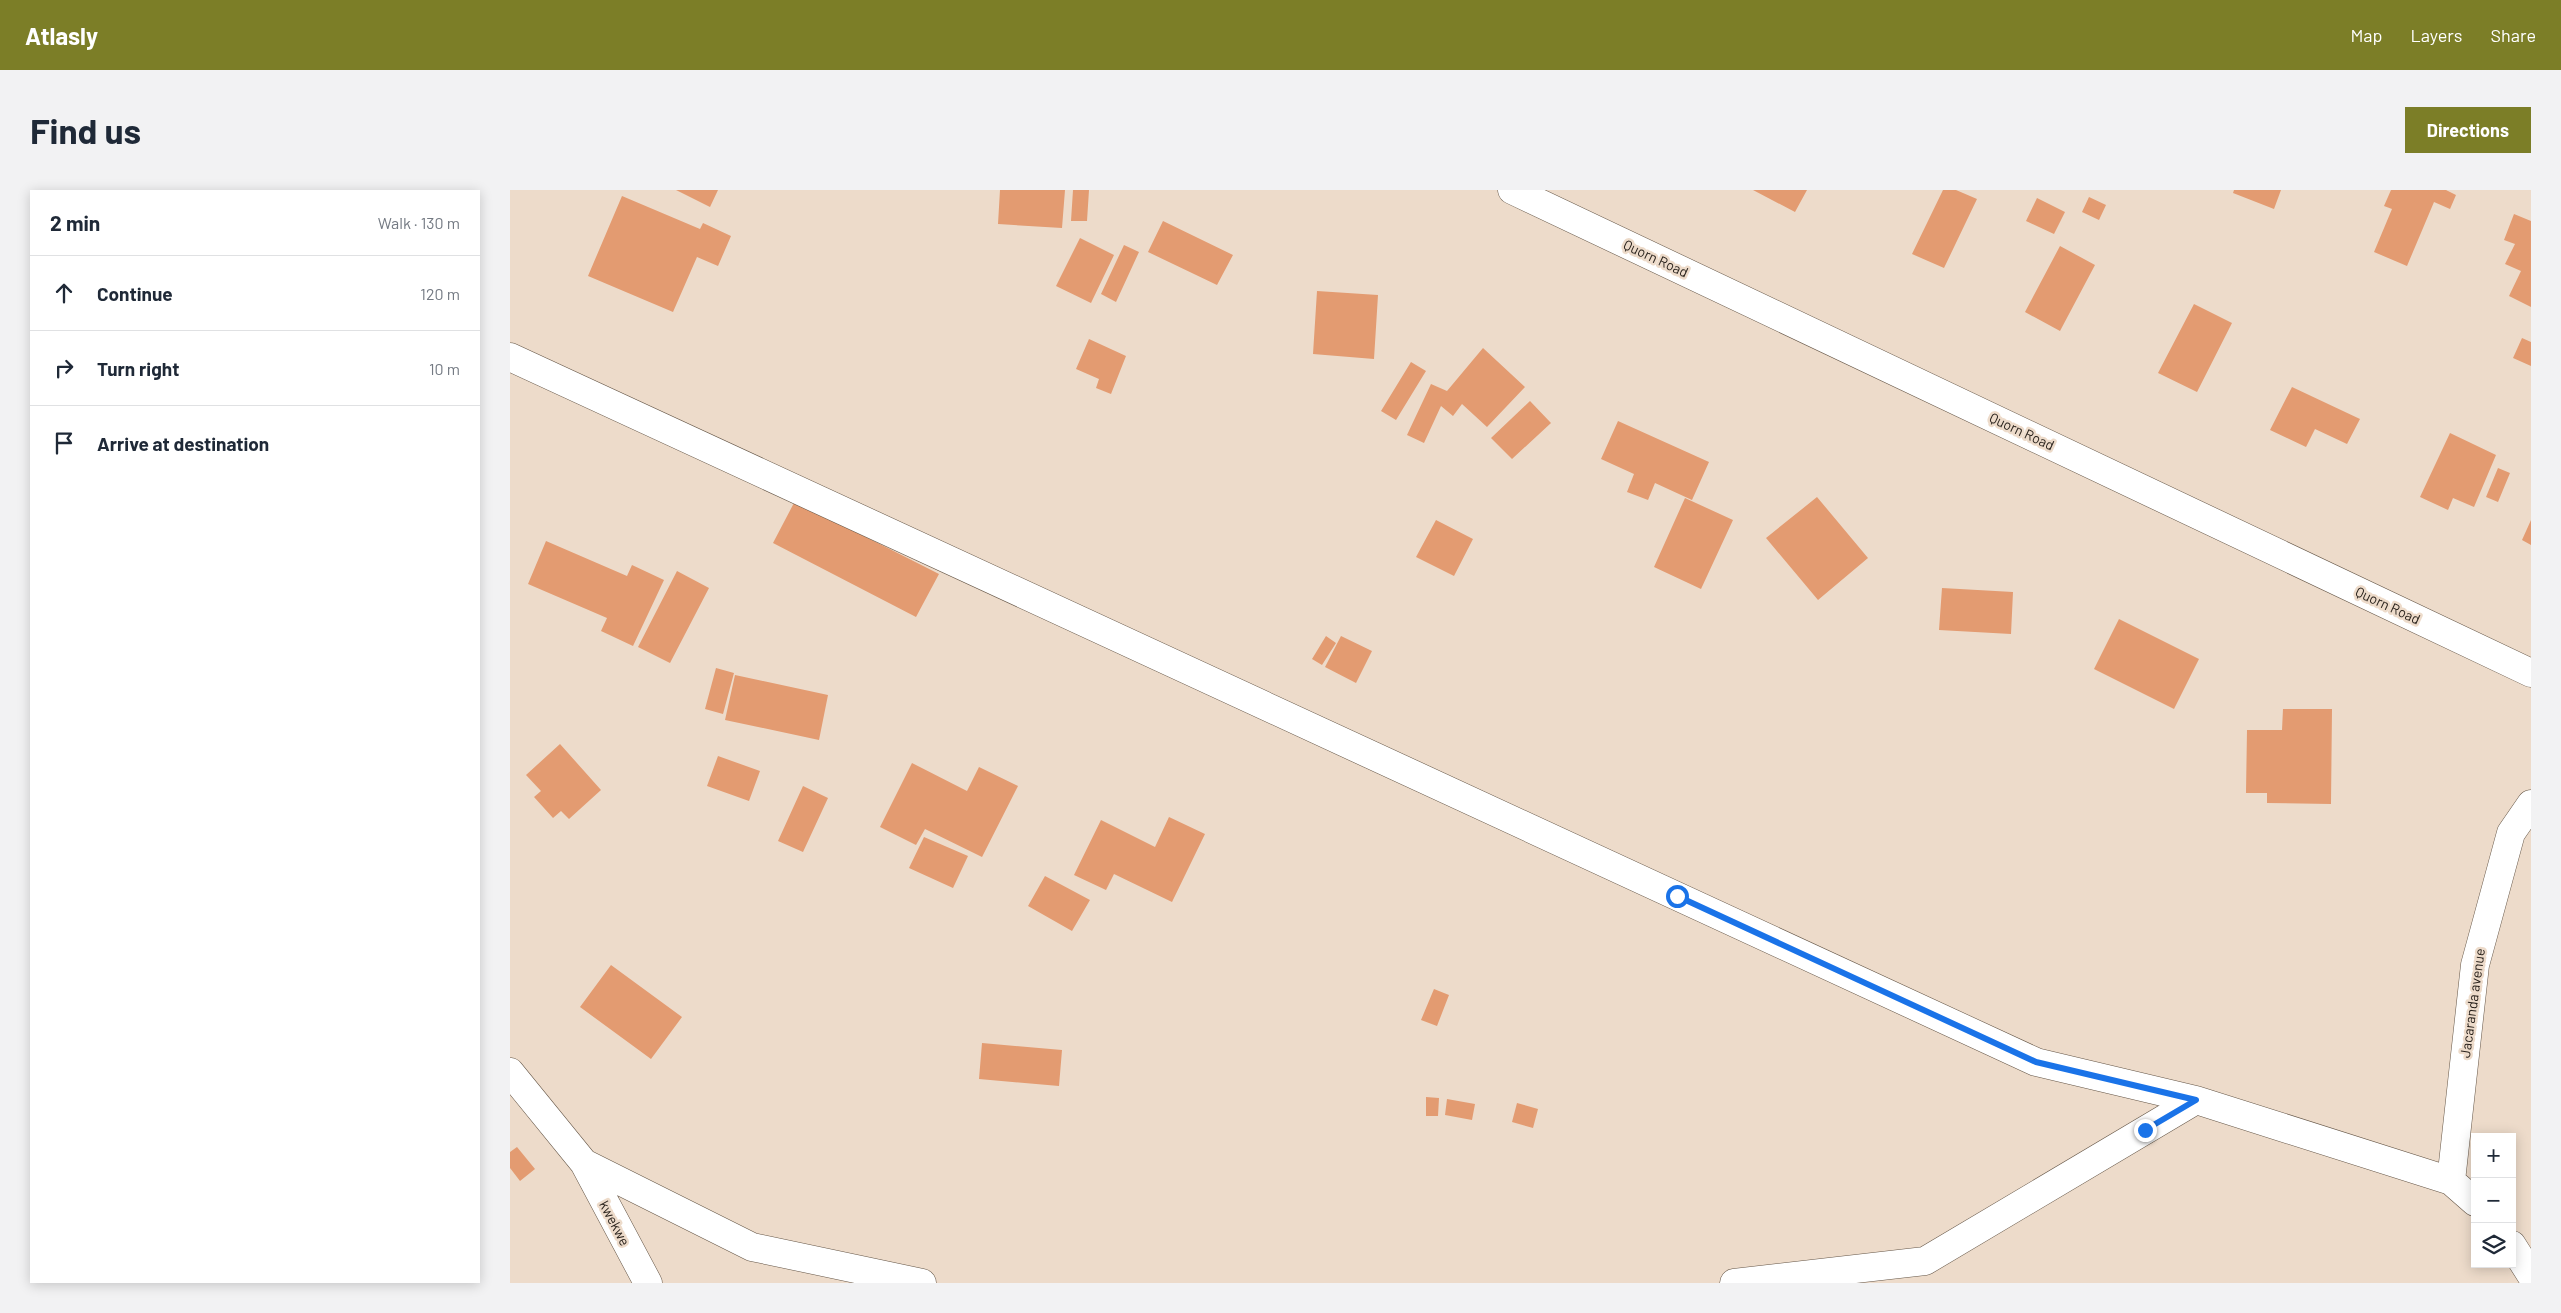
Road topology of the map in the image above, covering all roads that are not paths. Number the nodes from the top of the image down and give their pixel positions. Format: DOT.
graph roads {
  1 [pos="1512,190"];
  2 [pos="510,357"];
  3 [pos="2531,673"];
  4 [pos="2531,804"];
  5 [pos="510,1072"];
  6 [pos="2196,1100"];
  7 [pos="584,1163"];
  8 [pos="2451,1181"];
  9 [pos="2471,1198"];
  10 [pos="2516,1251"];
  11 [pos="2531,1275"];
  12 [pos="648,1283"];
  13 [pos="922,1283"];
  14 [pos="1734,1283"];
  1 -- 3 [label="street, Quorn Road"];
  2 -- 6 [label="street"];
  4 -- 8 [label="street, Jacaranda avenue"];
  5 -- 7 [label="street"];
  6 -- 8 [label="street"];
  6 -- 14 [label="street"];
  7 -- 12 [label="street, kwekwe"];
  7 -- 13 [label="street"];
  8 -- 9 [label="street"];
  10 -- 11 [label="street"];
}
